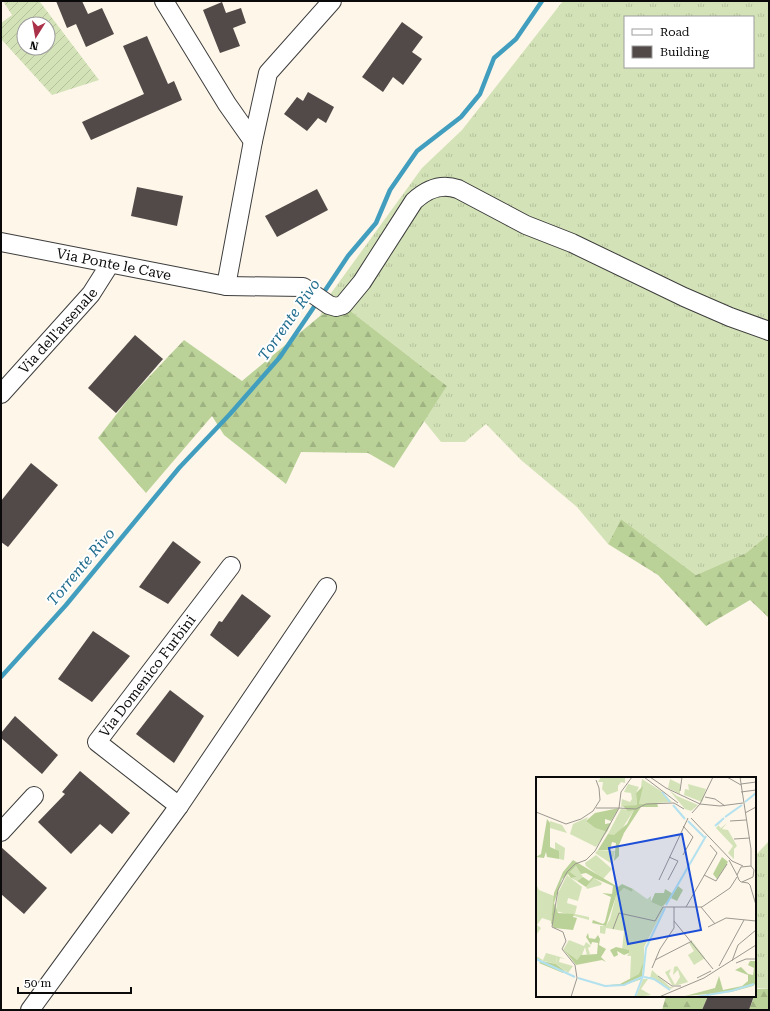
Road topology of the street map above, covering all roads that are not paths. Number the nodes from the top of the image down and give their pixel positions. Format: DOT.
graph roads {
  1 [pos="164,1"];
  2 [pos="332,1"];
  3 [pos="253,141"];
  4 [pos="1,242"];
  5 [pos="110,264"];
  6 [pos="226,286"];
  7 [pos="769,331"];
  8 [pos="1,394"];
  9 [pos="231,566"];
  10 [pos="326,588"];
  11 [pos="34,796"];
  12 [pos="179,806"];
  13 [pos="1,832"];
  14 [pos="30,1010"];
  1 -- 3 [label="street"];
  2 -- 3 [label="street"];
  3 -- 6 [label="street"];
  4 -- 5 [label="street, Via Ponte le Cave"];
  5 -- 6 [label="street, Via Ponte le Cave"];
  5 -- 8 [label="street, Via dell'arsenale"];
  6 -- 7 [label="street, Via Ponte le Cave"];
  9 -- 12 [label="street, Via Domenico Furbini"];
  10 -- 12 [label="street"];
  11 -- 13 [label="street"];
  12 -- 14 [label="street"];
}
